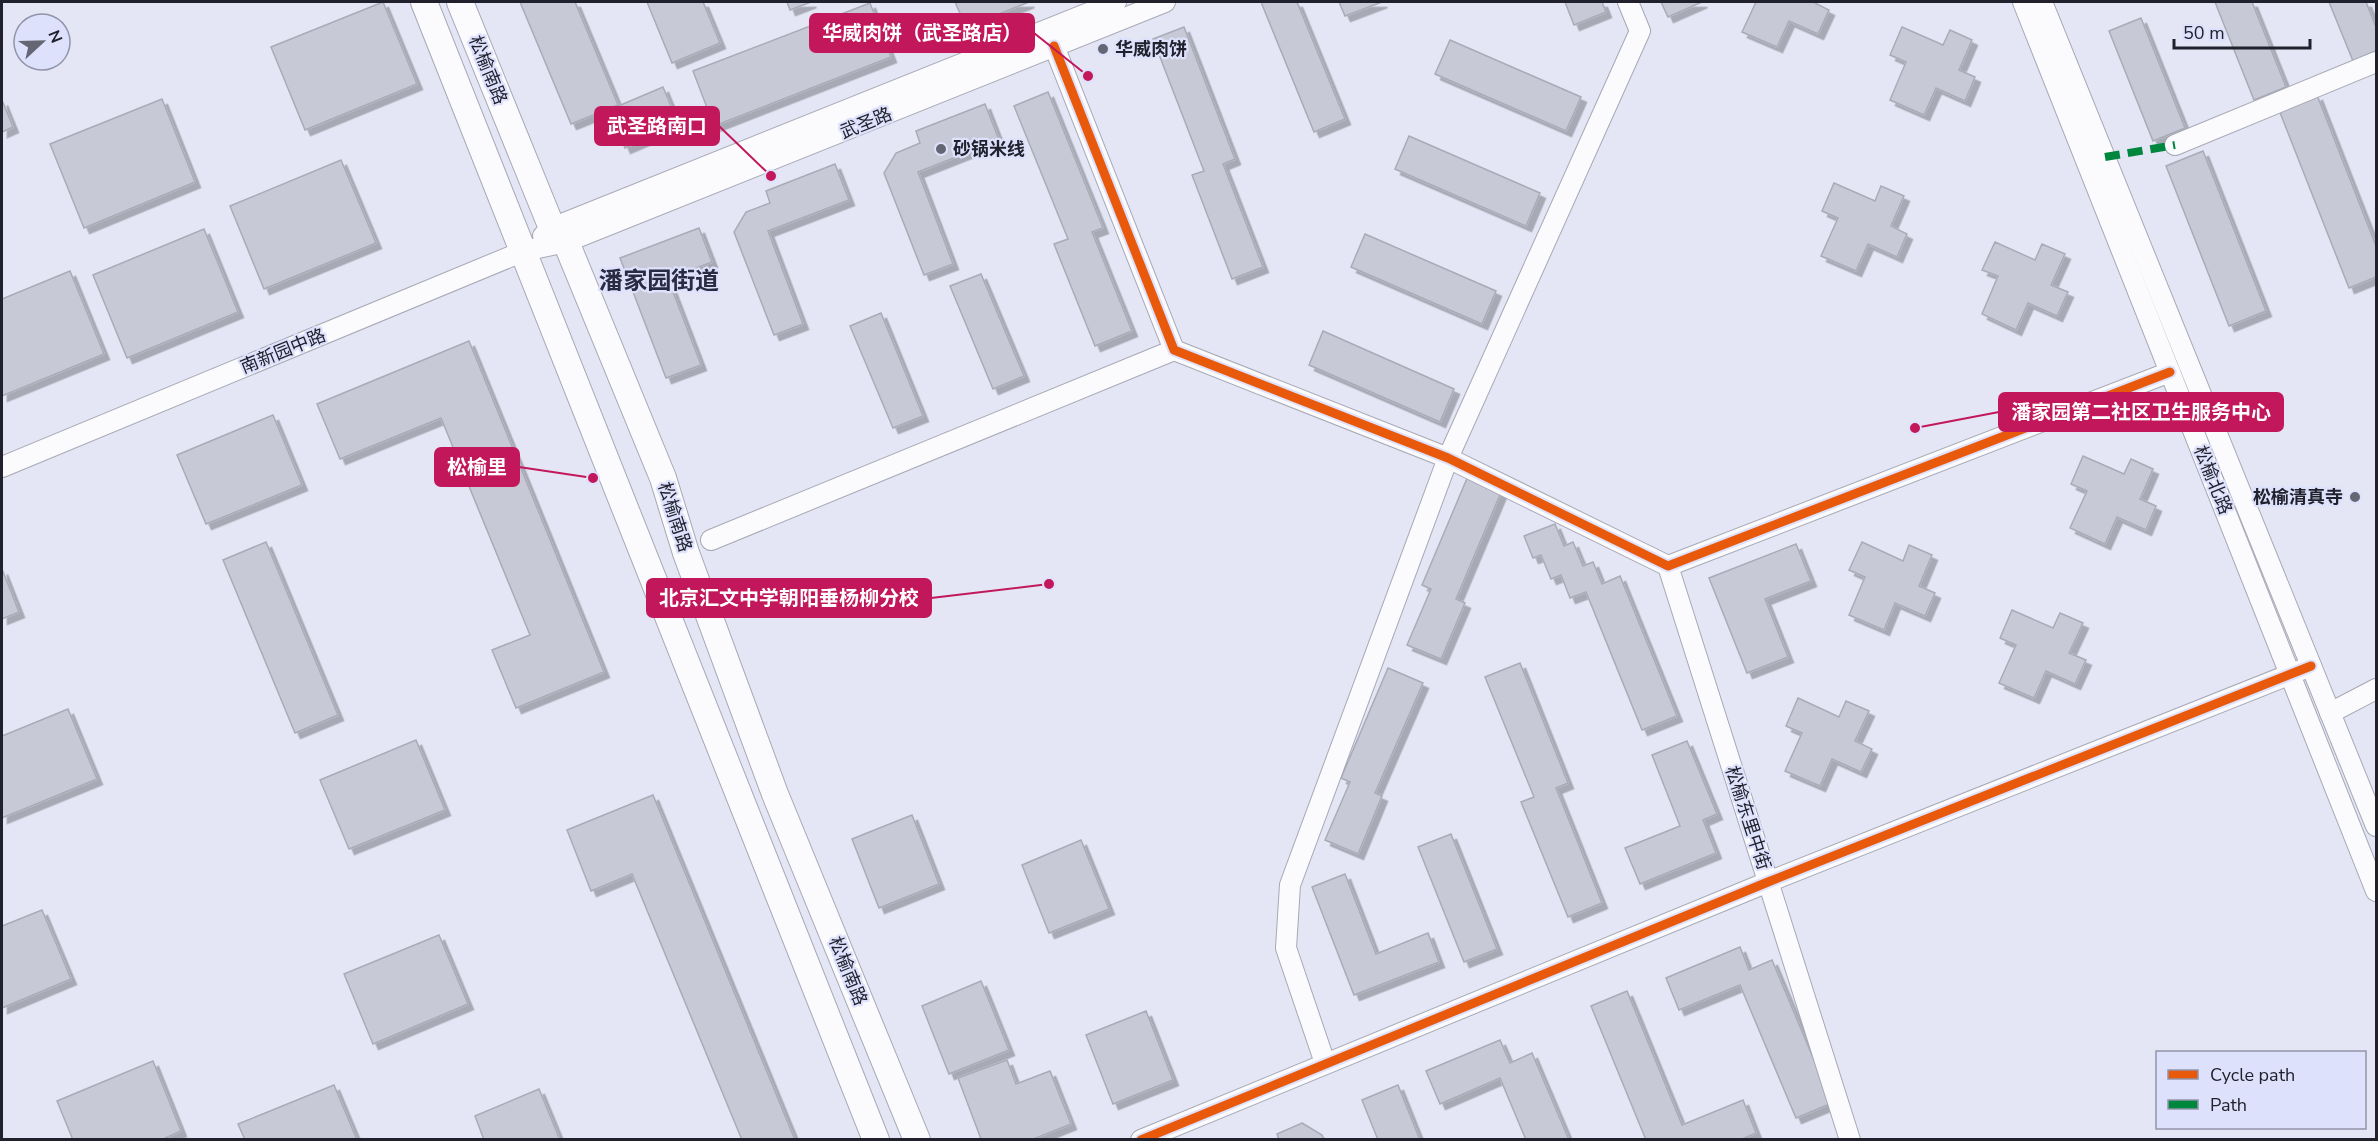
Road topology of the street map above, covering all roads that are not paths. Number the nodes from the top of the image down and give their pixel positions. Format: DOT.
graph roads {
  1 [pos="424,2"];
  2 [pos="460,2"];
  3 [pos="1116,2"];
  4 [pos="1165,2"];
  5 [pos="1628,2"];
  6 [pos="2023,2"];
  7 [pos="2042,2"];
  8 [pos="1054,46"];
  9 [pos="2376,62"];
  10 [pos="2175,145"];
  11 [pos="559,235"];
  12 [pos="524,251"];
  13 [pos="1174,350"];
  14 [pos="2170,372"];
  15 [pos="1448,458"];
  16 [pos="2,467"];
  17 [pos="711,540"];
  18 [pos="1668,566"];
  19 [pos="2311,666"];
  20 [pos="2290,674"];
  21 [pos="2376,689"];
  22 [pos="2330,713"];
  23 [pos="2376,826"];
  24 [pos="1768,882"];
  25 [pos="2376,891"];
  26 [pos="1325,1063"];
  27 [pos="876,1140"];
  28 [pos="916,1140"];
  29 [pos="1141,1140"];
  30 [pos="1850,1140"];
  1 -- 12 [label="main road, 松榆南路"];
  2 -- 11 [label="main road, 松榆南路"];
  3 -- 11 [label="street, 武圣路"];
  4 -- 8 [label="street, 武圣路"];
  5 -- 15 [label="street"];
  6 -- 14 [label="street, 松榆北路"];
  7 -- 19 [label="street, 松榆北路"];
  8 -- 11 [label="street, 武圣路"];
  8 -- 13 [label="street"];
  9 -- 10 [label="street"];
  11 -- 12 [label="street, 南新园中路"];
  11 -- 28 [label="main road, 松榆南路"];
  12 -- 16 [label="street, 南新园中路"];
  12 -- 27 [label="main road, 松榆南路"];
  13 -- 15 [label="street"];
  13 -- 17 [label="street"];
  14 -- 18 [label="street"];
  14 -- 20 [label="street, 松榆北路"];
  15 -- 18 [label="street"];
  15 -- 26 [label="street"];
  18 -- 24 [label="street, 松榆东里中街"];
  19 -- 20 [label="street"];
  19 -- 22 [label="street, 松榆北路"];
  20 -- 24 [label="street"];
  20 -- 25 [label="street, 松榆北路"];
  21 -- 22 [label="street"];
  22 -- 23 [label="street, 松榆北路"];
  24 -- 26 [label="street"];
  24 -- 30 [label="street, 松榆东里中街"];
  26 -- 29 [label="street"];
}
